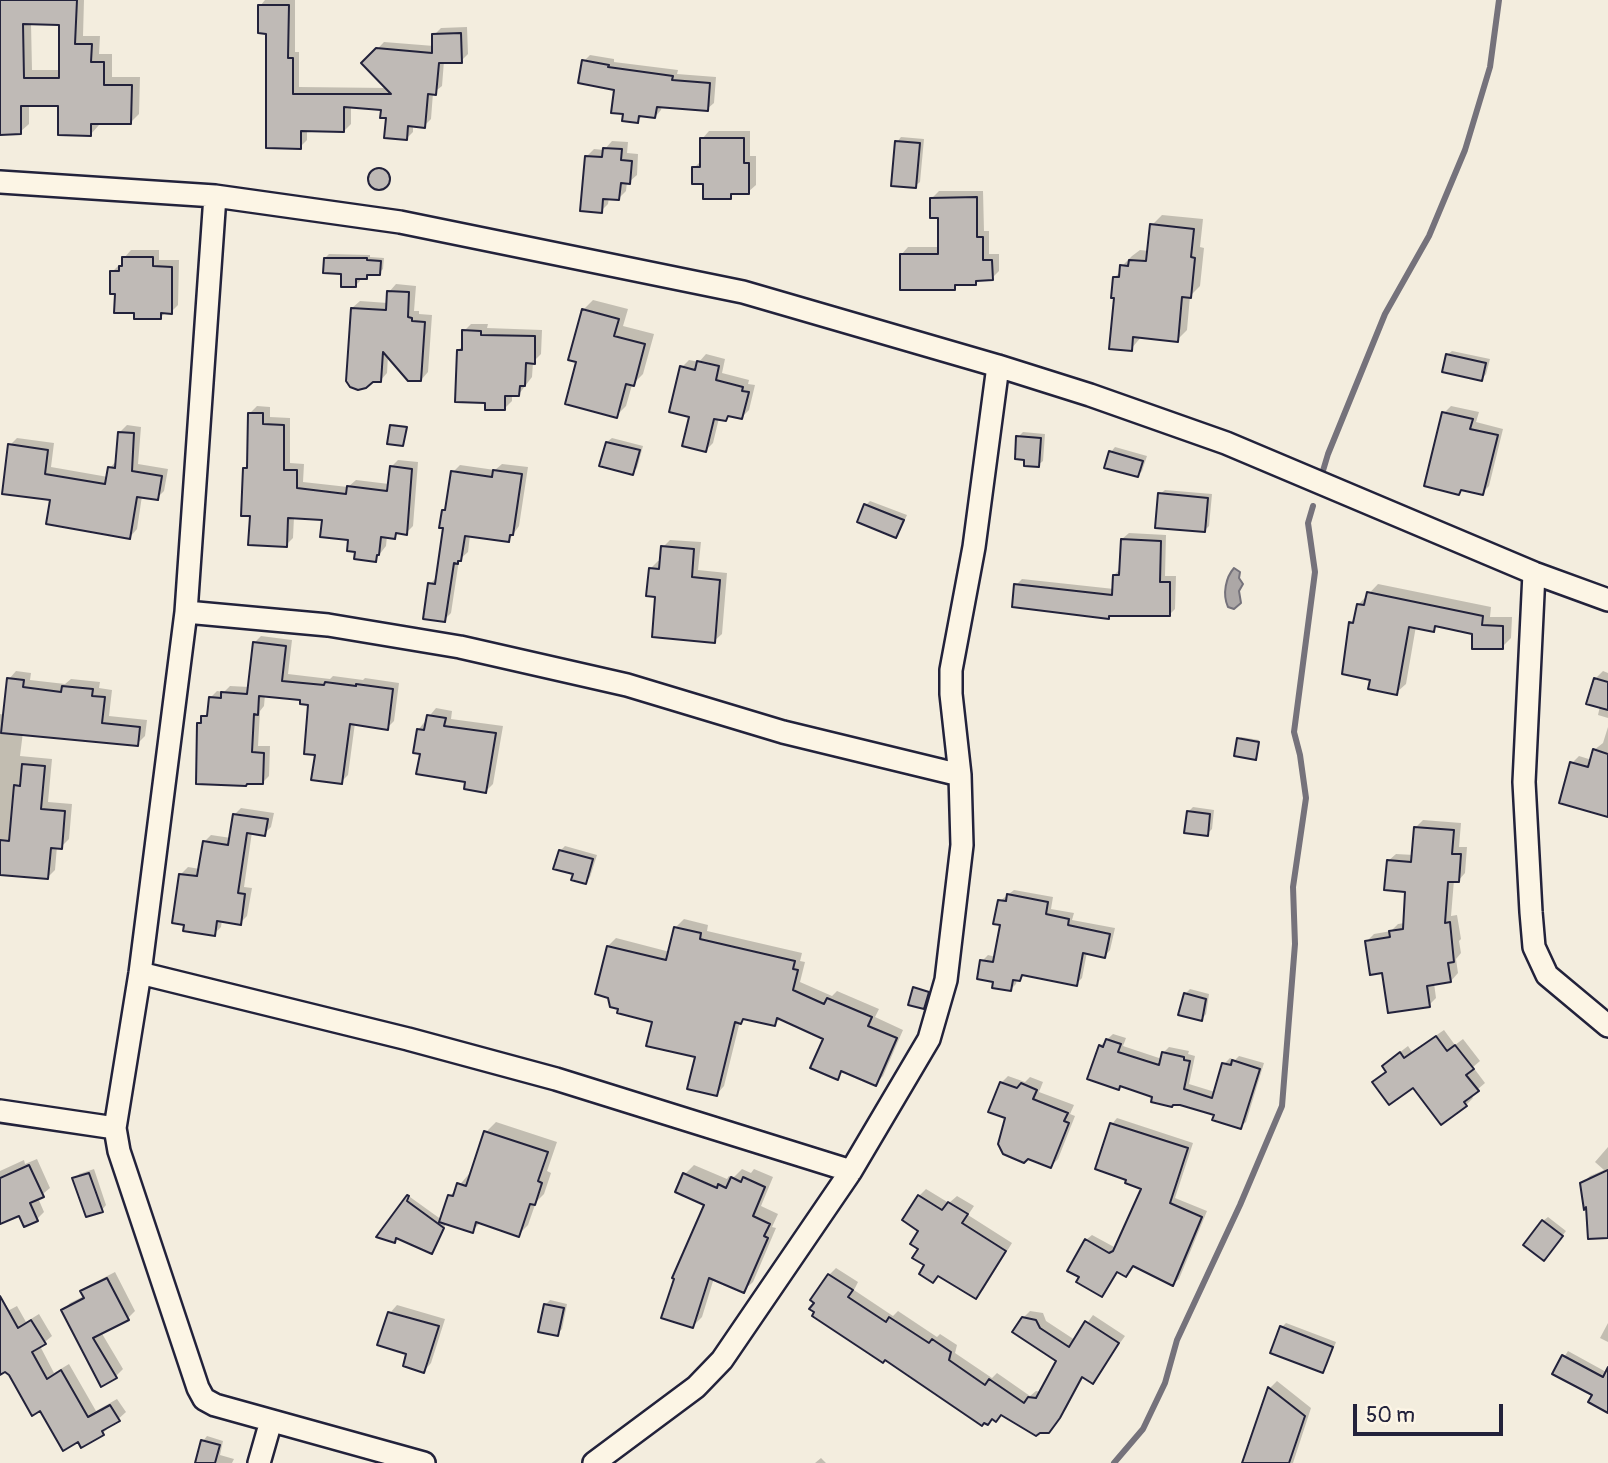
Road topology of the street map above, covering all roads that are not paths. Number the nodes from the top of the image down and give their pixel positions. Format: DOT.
graph roads {
  1 [pos="0,182"];
  2 [pos="215,196"];
  3 [pos="998,366"];
  4 [pos="1534,573"];
  5 [pos="1608,600"];
  6 [pos="186,612"];
  7 [pos="960,775"];
  8 [pos="140,973"];
  9 [pos="1608,1026"];
  10 [pos="0,1111"];
  11 [pos="116,1128"];
  12 [pos="851,1171"];
  13 [pos="271,1421"];
  14 [pos="259,1463"];
  15 [pos="424,1463"];
  16 [pos="594,1463"];
  1 -- 2 [label="street"];
  2 -- 3 [label="street"];
  2 -- 6 [label="street"];
  3 -- 4 [label="street"];
  3 -- 7 [label="street"];
  4 -- 5 [label="street"];
  4 -- 9 [label="street"];
  6 -- 7 [label="street"];
  6 -- 8 [label="street"];
  7 -- 12 [label="street"];
  8 -- 11 [label="street"];
  8 -- 12 [label="street"];
  10 -- 11 [label="street"];
  11 -- 13 [label="street"];
  12 -- 16 [label="street"];
  13 -- 14 [label="street"];
  13 -- 15 [label="street"];
}
